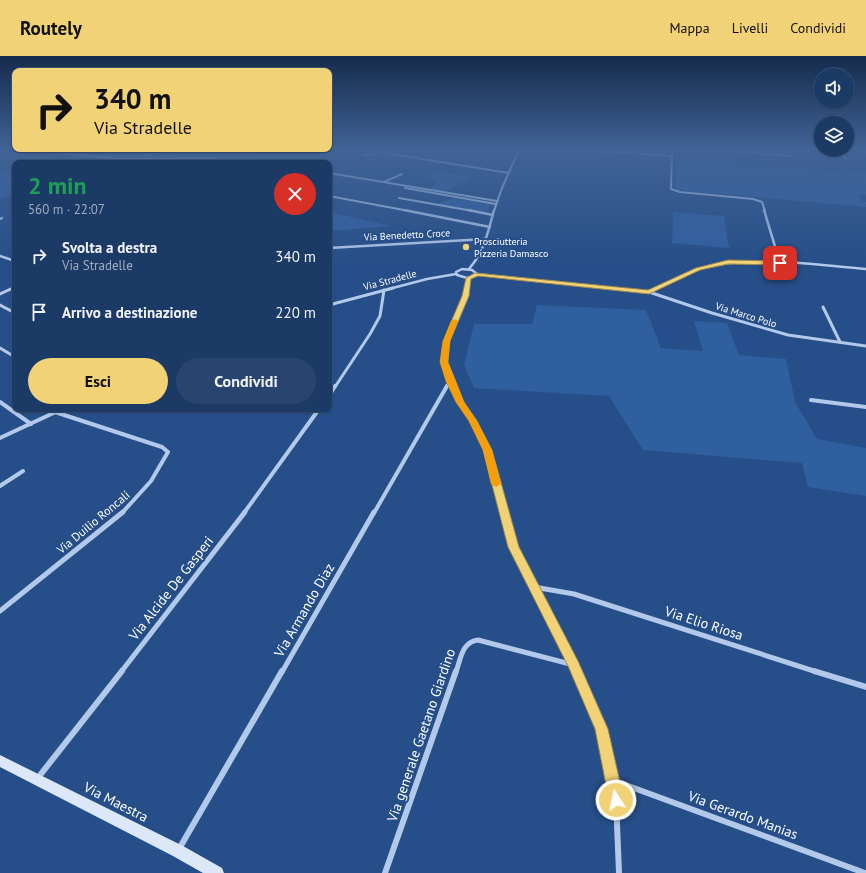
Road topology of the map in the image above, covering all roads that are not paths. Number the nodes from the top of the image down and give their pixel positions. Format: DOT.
graph roads {
  1 [pos="405,188"];
  2 [pos="419,188"];
  3 [pos="503,188"];
  4 [pos="671,188"];
  5 [pos="332,197"];
  6 [pos="399,198"];
  7 [pos="497,202"];
  8 [pos="493,215"];
  9 [pos="490,227"];
  10 [pos="486,239"];
  11 [pos="332,248"];
  12 [pos="0,256"];
  13 [pos="12,260"];
  14 [pos="780,263"];
  15 [pos="469,269"];
  16 [pos="866,269"];
  17 [pos="456,274"];
  18 [pos="477,274"];
  19 [pos="469,278"];
  20 [pos="12,288"];
  21 [pos="384,290"];
  22 [pos="649,292"];
  23 [pos="0,294"];
  24 [pos="332,304"];
  25 [pos="0,305"];
  26 [pos="823,307"];
  27 [pos="12,311"];
  28 [pos="840,342"];
  29 [pos="866,346"];
  30 [pos="0,348"];
  31 [pos="12,355"];
  32 [pos="450,381"];
  33 [pos="332,391"];
  34 [pos="811,400"];
  35 [pos="0,402"];
  36 [pos="866,407"];
  37 [pos="12,411"];
  38 [pos="14,412"];
  39 [pos="55,412"];
  40 [pos="317,412"];
  41 [pos="31,424"];
  42 [pos="0,438"];
  43 [pos="23,471"];
  44 [pos="0,486"];
  45 [pos="534,587"];
  46 [pos="0,611"];
  47 [pos="574,665"];
  48 [pos="866,687"];
  49 [pos="0,761"];
  50 [pos="37,780"];
  51 [pos="612,780"];
  52 [pos="178,852"];
  53 [pos="217,873"];
  54 [pos="385,873"];
  55 [pos="619,873"];
  56 [pos="865,873"];
  1 -- 7 [label="street"];
  2 -- 7 [label="street"];
  3 -- 7 [label="street"];
  4 -- 14 [label="street"];
  5 -- 9 [label="street"];
  6 -- 8 [label="street"];
  7 -- 8 [label="street"];
  8 -- 9 [label="street"];
  9 -- 10 [label="street"];
  10 -- 11 [label="street, Via Benedetto Croce"];
  10 -- 15 [label="street"];
  12 -- 13 [label="street"];
  14 -- 16 [label="street"];
  14 -- 22 [label="street"];
  15 -- 17 [label="street, Via Stradelle"];
  15 -- 18 [label="street"];
  17 -- 19 [label="street, Via Stradelle"];
  17 -- 21 [label="street, Via Stradelle"];
  18 -- 19 [label="street"];
  18 -- 22 [label="street"];
  19 -- 32 [label="street"];
  20 -- 23 [label="street"];
  21 -- 24 [label="street, Via Stradelle"];
  21 -- 33 [label="street"];
  22 -- 28 [label="street, Via Marco Polo"];
  25 -- 27 [label="street"];
  26 -- 28 [label="street"];
  28 -- 29 [label="street, Via Marco Polo"];
  30 -- 31 [label="street"];
  32 -- 45 [label="street"];
  32 -- 52 [label="street, Via Armando Diaz"];
  34 -- 36 [label="street"];
  35 -- 37 [label="street"];
  38 -- 41 [label="street"];
  39 -- 41 [label="street"];
  39 -- 46 [label="street, Via Duilio Roncali"];
  40 -- 50 [label="street, Via Alcide De Gasperi"];
  41 -- 42 [label="street"];
  43 -- 44 [label="street"];
  45 -- 47 [label="street"];
  45 -- 48 [label="street, Via Elio Riosa"];
  47 -- 51 [label="street"];
  47 -- 54 [label="street, Via generale Gaetano Giardino"];
  49 -- 50 [label="main road, Via Maestra"];
  50 -- 52 [label="main road, Via Maestra"];
  51 -- 55 [label="street"];
  51 -- 56 [label="street, Via Gerardo Manias"];
  52 -- 53 [label="main road, Via Maestra"];
}
